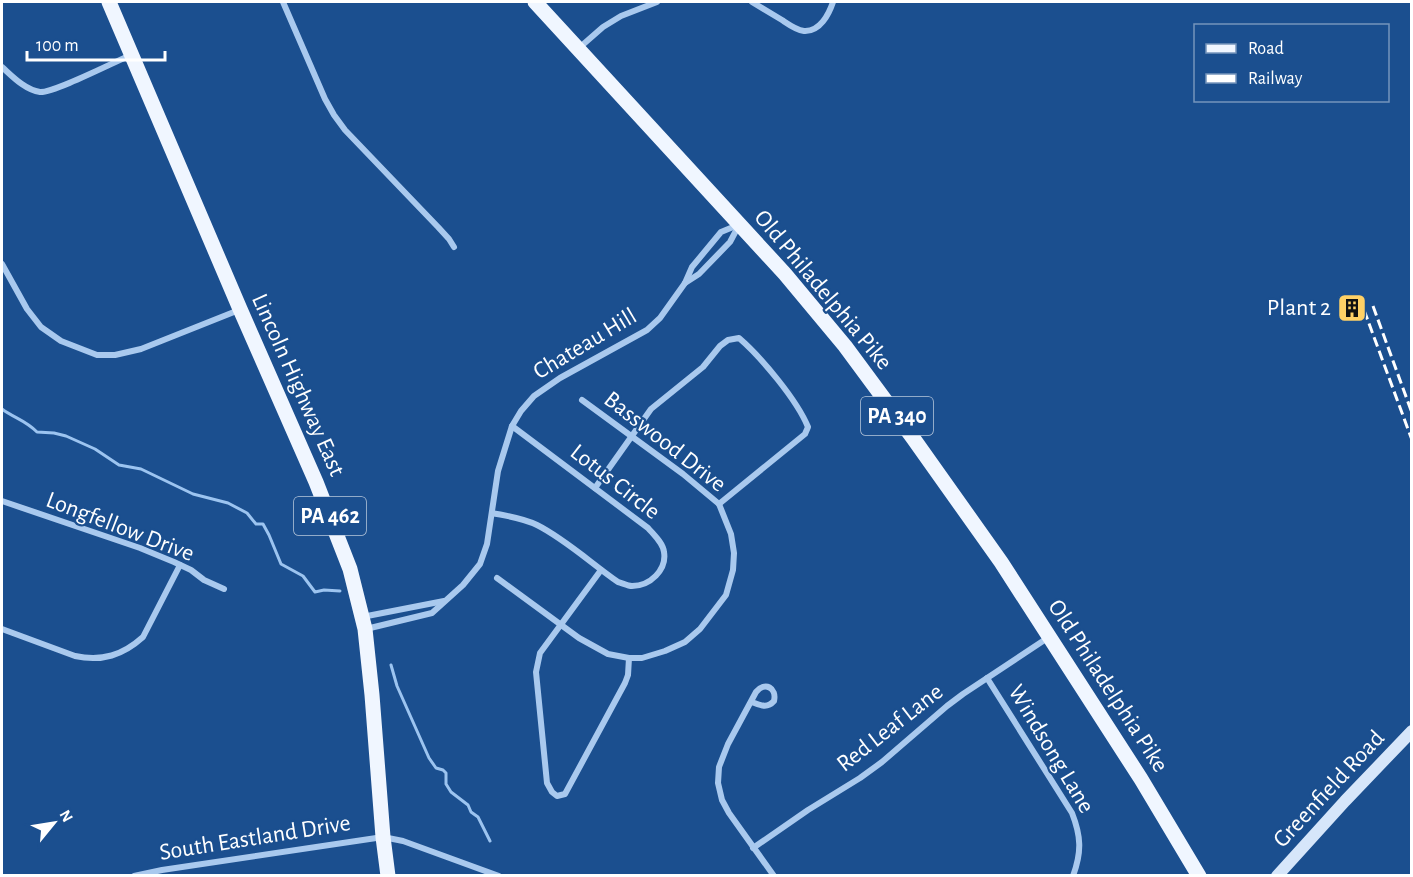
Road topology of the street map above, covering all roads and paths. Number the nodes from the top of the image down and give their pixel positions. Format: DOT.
graph roads {
  1 [pos="109,2"];
  2 [pos="283,2"];
  3 [pos="535,2"];
  4 [pos="657,2"];
  5 [pos="752,2"];
  6 [pos="833,2"];
  7 [pos="578,48"];
  8 [pos="131,55"];
  9 [pos="2,67"];
  10 [pos="739,225"];
  11 [pos="454,248"];
  12 [pos="2,264"];
  13 [pos="685,283"];
  14 [pos="240,309"];
  15 [pos="582,400"];
  16 [pos="512,426"];
  17 [pos="632,438"];
  18 [pos="595,489"];
  19 [pos="2,501"];
  20 [pos="719,504"];
  21 [pos="492,513"];
  22 [pos="180,565"];
  23 [pos="601,570"];
  24 [pos="497,578"];
  25 [pos="224,589"];
  26 [pos="444,601"];
  27 [pos="364,623"];
  28 [pos="561,625"];
  29 [pos="2,629"];
  30 [pos="1050,637"];
  31 [pos="629,658"];
  32 [pos="987,678"];
  33 [pos="752,702"];
  34 [pos="1412,731"];
  35 [pos="383,837"];
  36 [pos="753,848"];
  37 [pos="134,876"];
  38 [pos="388,876"];
  39 [pos="499,876"];
  40 [pos="774,876"];
  41 [pos="1073,876"];
  42 [pos="1199,876"];
  43 [pos="1277,876"];
  1 -- 8 [label="main road, Lincoln Highway East / PA 462"];
  2 -- 11 [label="street"];
  3 -- 7 [label="main road, Old Philadelphia Pike / PA 340"];
  4 -- 7 [label="street"];
  5 -- 6 [label="street"];
  7 -- 10 [label="main road, Old Philadelphia Pike / PA 340"];
  8 -- 9 [label="street"];
  8 -- 14 [label="main road, Lincoln Highway East / PA 462"];
  10 -- 13 [label="street, Chateau Hill"];
  10 -- 13 [label="street, Chateau Hill"];
  10 -- 30 [label="main road, Old Philadelphia Pike / PA 340"];
  12 -- 14 [label="street"];
  13 -- 16 [label="street, Chateau Hill"];
  14 -- 27 [label="main road, Lincoln Highway East / PA 462"];
  15 -- 17 [label="street, Basswood Drive"];
  16 -- 18 [label="street, Lotus Circle"];
  16 -- 21 [label="street, Chateau Hill"];
  17 -- 18 [label="street"];
  17 -- 20 [label="street, Basswood Drive"];
  17 -- 20 [label="street"];
  18 -- 23 [label="street, Lotus Circle"];
  19 -- 22 [label="street, Longfellow Drive"];
  20 -- 31 [label="street, Basswood Drive"];
  21 -- 23 [label="street, Lotus Circle"];
  21 -- 26 [label="street, Chateau Hill"];
  22 -- 25 [label="street, Longfellow Drive"];
  22 -- 29 [label="street"];
  23 -- 28 [label="street"];
  24 -- 28 [label="street, Basswood Drive"];
  26 -- 27 [label="street"];
  26 -- 27 [label="street, Chateau Hill"];
  27 -- 35 [label="main road, Lincoln Highway East / PA 462"];
  28 -- 31 [label="street, Basswood Drive"];
  28 -- 31 [label="street"];
  30 -- 32 [label="street, Red Leaf Lane"];
  30 -- 42 [label="main road, Old Philadelphia Pike / PA 340"];
  32 -- 36 [label="street, Red Leaf Lane"];
  32 -- 41 [label="street, Windsong Lane"];
  33 -- 36 [label="street"];
  34 -- 43 [label="main road, Greenfield Road"];
  35 -- 37 [label="street, South Eastland Drive"];
  35 -- 38 [label="main road, Lincoln Highway East / PA 462"];
  35 -- 39 [label="street"];
  36 -- 40 [label="street"];
}
